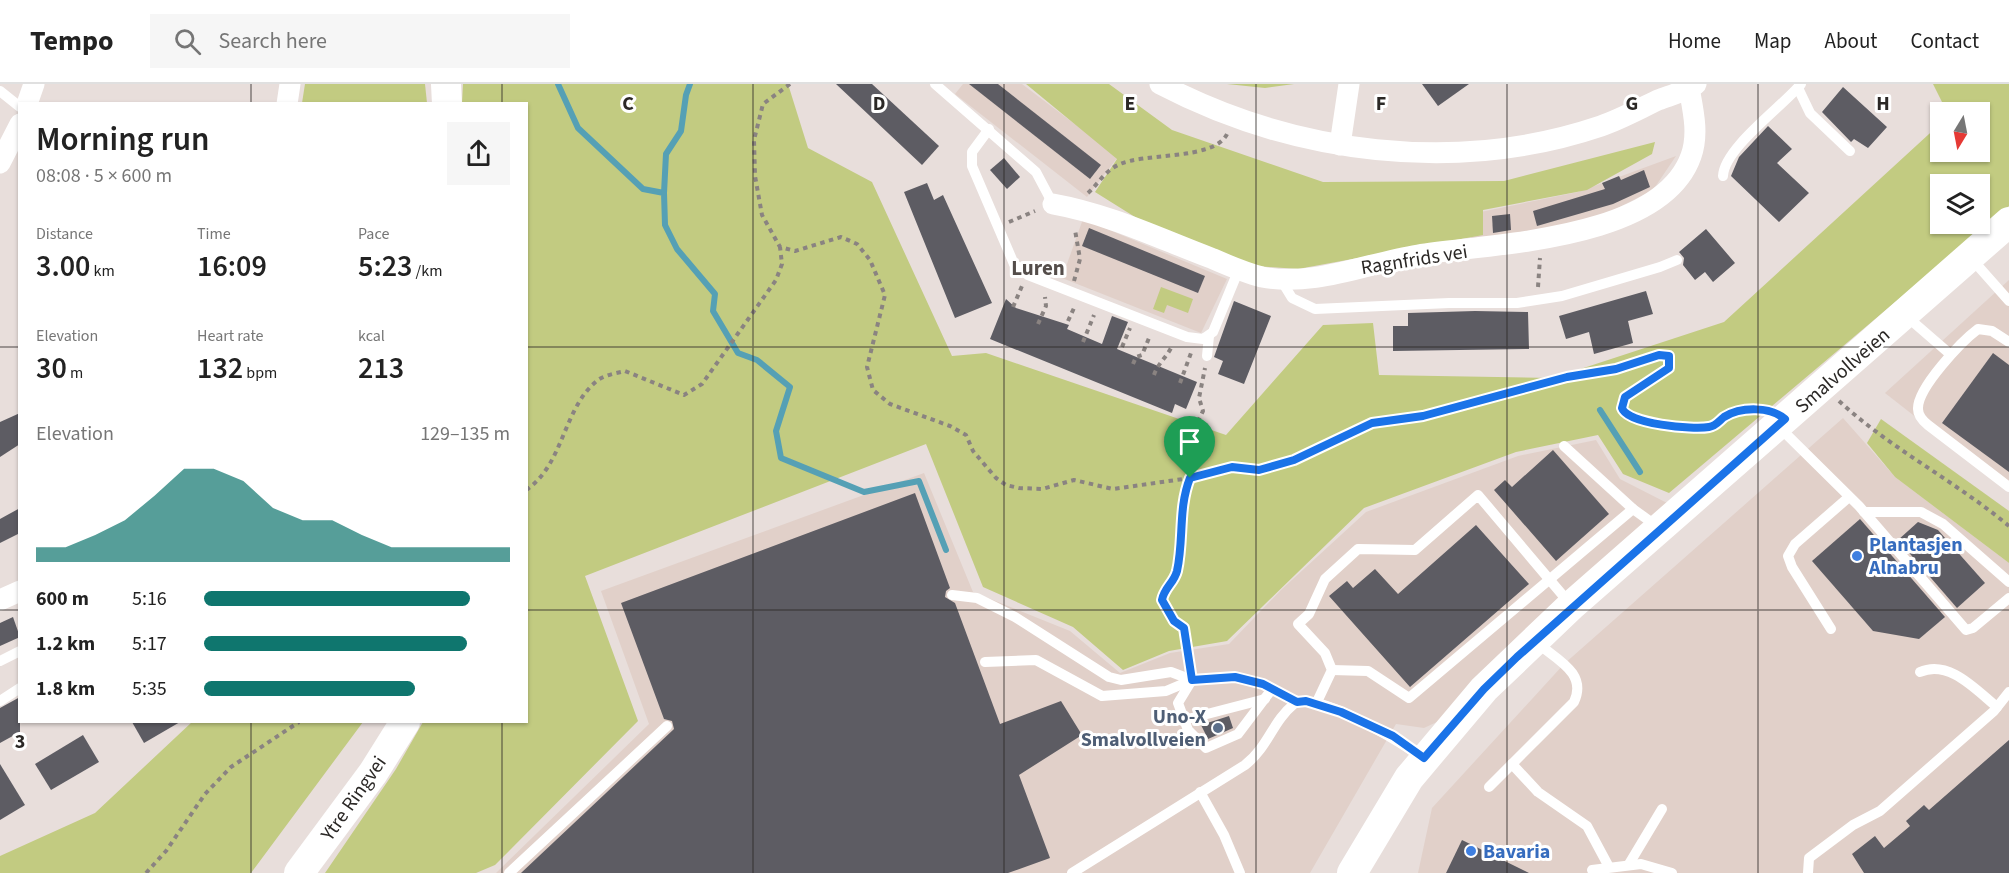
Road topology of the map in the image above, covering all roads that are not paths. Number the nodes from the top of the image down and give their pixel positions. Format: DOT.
graph roads {
  1 [pos="34,84"];
  2 [pos="290,84"];
  3 [pos="447,84"];
  4 [pos="935,84"];
  5 [pos="1160,84"];
  6 [pos="1349,84"];
  7 [pos="1693,86"];
  8 [pos="1799,86"];
  9 [pos="0,91"];
  10 [pos="28,102"];
  11 [pos="287,102"];
  12 [pos="447,102"];
  13 [pos="18,105"];
  14 [pos="18,128"];
  15 [pos="989,129"];
  16 [pos="1340,145"];
  17 [pos="1850,151"];
  18 [pos="0,163"];
  19 [pos="1723,176"];
  20 [pos="1053,204"];
  21 [pos="2009,222"];
  22 [pos="1970,257"];
  23 [pos="1677,260"];
  24 [pos="1239,269"];
  25 [pos="1281,279"];
  26 [pos="2009,301"];
  27 [pos="1904,315"];
  28 [pos="1209,336"];
  29 [pos="2009,342"];
  30 [pos="1950,354"];
  31 [pos="1207,356"];
  32 [pos="1782,423"];
  33 [pos="1564,446"];
  34 [pos="2009,488"];
  35 [pos="1849,497"];
  36 [pos="1633,509"];
  37 [pos="1864,512"];
  38 [pos="1661,528"];
  39 [pos="1548,580"];
  40 [pos="2009,582"];
  41 [pos="18,592"];
  42 [pos="952,595"];
  43 [pos="2009,598"];
  44 [pos="0,600"];
  45 [pos="1572,606"];
  46 [pos="1831,629"];
  47 [pos="1534,641"];
  48 [pos="18,652"];
  49 [pos="0,661"];
  50 [pos="985,662"];
  51 [pos="1332,670"];
  52 [pos="1920,672"];
  53 [pos="1192,680"];
  54 [pos="18,689"];
  55 [pos="2009,692"];
  56 [pos="1269,694"];
  57 [pos="0,701"];
  58 [pos="1297,702"];
  59 [pos="1316,704"];
  60 [pos="1997,707"];
  61 [pos="1184,720"];
  62 [pos="404,723"];
  63 [pos="667,726"];
  64 [pos="1424,758"];
  65 [pos="1512,764"];
  66 [pos="1490,788"];
  67 [pos="1197,794"];
  68 [pos="1662,809"];
  69 [pos="1629,864"];
  70 [pos="1609,867"];
  71 [pos="1358,869"];
  72 [pos="1592,870"];
  73 [pos="299,873"];
  74 [pos="509,873"];
  75 [pos="1072,873"];
  76 [pos="1240,873"];
  77 [pos="1672,873"];
  78 [pos="1808,873"];
  1 -- 10 [label="street"];
  2 -- 11 [label="street"];
  3 -- 12 [label="street"];
  4 -- 15 [label="lane"];
  5 -- 16 [label="street"];
  6 -- 16 [label="street"];
  7 -- 16 [label="street"];
  7 -- 25 [label="street, Ragnfrids vei"];
  8 -- 17 [label="lane"];
  8 -- 19 [label="lane"];
  9 -- 13 [label="lane"];
  14 -- 18 [label="street"];
  15 -- 20 [label="lane"];
  15 -- 28 [label="lane"];
  20 -- 24 [label="street, Ragnfrids vei"];
  21 -- 22 [label="street, Smalvollveien"];
  22 -- 26 [label="lane"];
  22 -- 27 [label="street, Smalvollveien"];
  23 -- 25 [label="lane"];
  24 -- 25 [label="street, Ragnfrids vei"];
  24 -- 28 [label="lane"];
  27 -- 30 [label="lane"];
  27 -- 32 [label="street, Smalvollveien"];
  28 -- 31 [label="lane"];
  29 -- 30 [label="lane"];
  30 -- 34 [label="lane"];
  32 -- 35 [label="lane"];
  32 -- 38 [label="street, Smalvollveien"];
  33 -- 36 [label="lane"];
  35 -- 37 [label="lane"];
  35 -- 46 [label="lane"];
  36 -- 38 [label="lane"];
  36 -- 39 [label="lane"];
  37 -- 40 [label="lane"];
  37 -- 43 [label="lane"];
  38 -- 45 [label="street, Smalvollveien"];
  39 -- 45 [label="lane"];
  39 -- 51 [label="lane"];
  39 -- 51 [label="lane"];
  41 -- 44 [label="street"];
  42 -- 53 [label="lane"];
  45 -- 47 [label="street, Smalvollveien"];
  47 -- 64 [label="street, Smalvollveien"];
  47 -- 65 [label="lane"];
  48 -- 49 [label="lane"];
  50 -- 53 [label="lane"];
  51 -- 59 [label="lane"];
  52 -- 60 [label="lane"];
  53 -- 56 [label="lane"];
  53 -- 61 [label="lane"];
  54 -- 57 [label="lane"];
  55 -- 60 [label="lane"];
  56 -- 58 [label="lane"];
  56 -- 61 [label="lane"];
  56 -- 61 [label="lane"];
  58 -- 59 [label="lane"];
  58 -- 67 [label="lane"];
  59 -- 64 [label="lane"];
  60 -- 78 [label="lane"];
  62 -- 73 [label="street, Ytre Ringvei"];
  63 -- 74 [label="lane"];
  64 -- 71 [label="street, Smalvollveien"];
  65 -- 66 [label="lane"];
  65 -- 70 [label="lane"];
  67 -- 75 [label="lane"];
  67 -- 76 [label="lane"];
  68 -- 69 [label="lane"];
  69 -- 70 [label="lane"];
  69 -- 77 [label="lane"];
  70 -- 72 [label="lane"];
}
